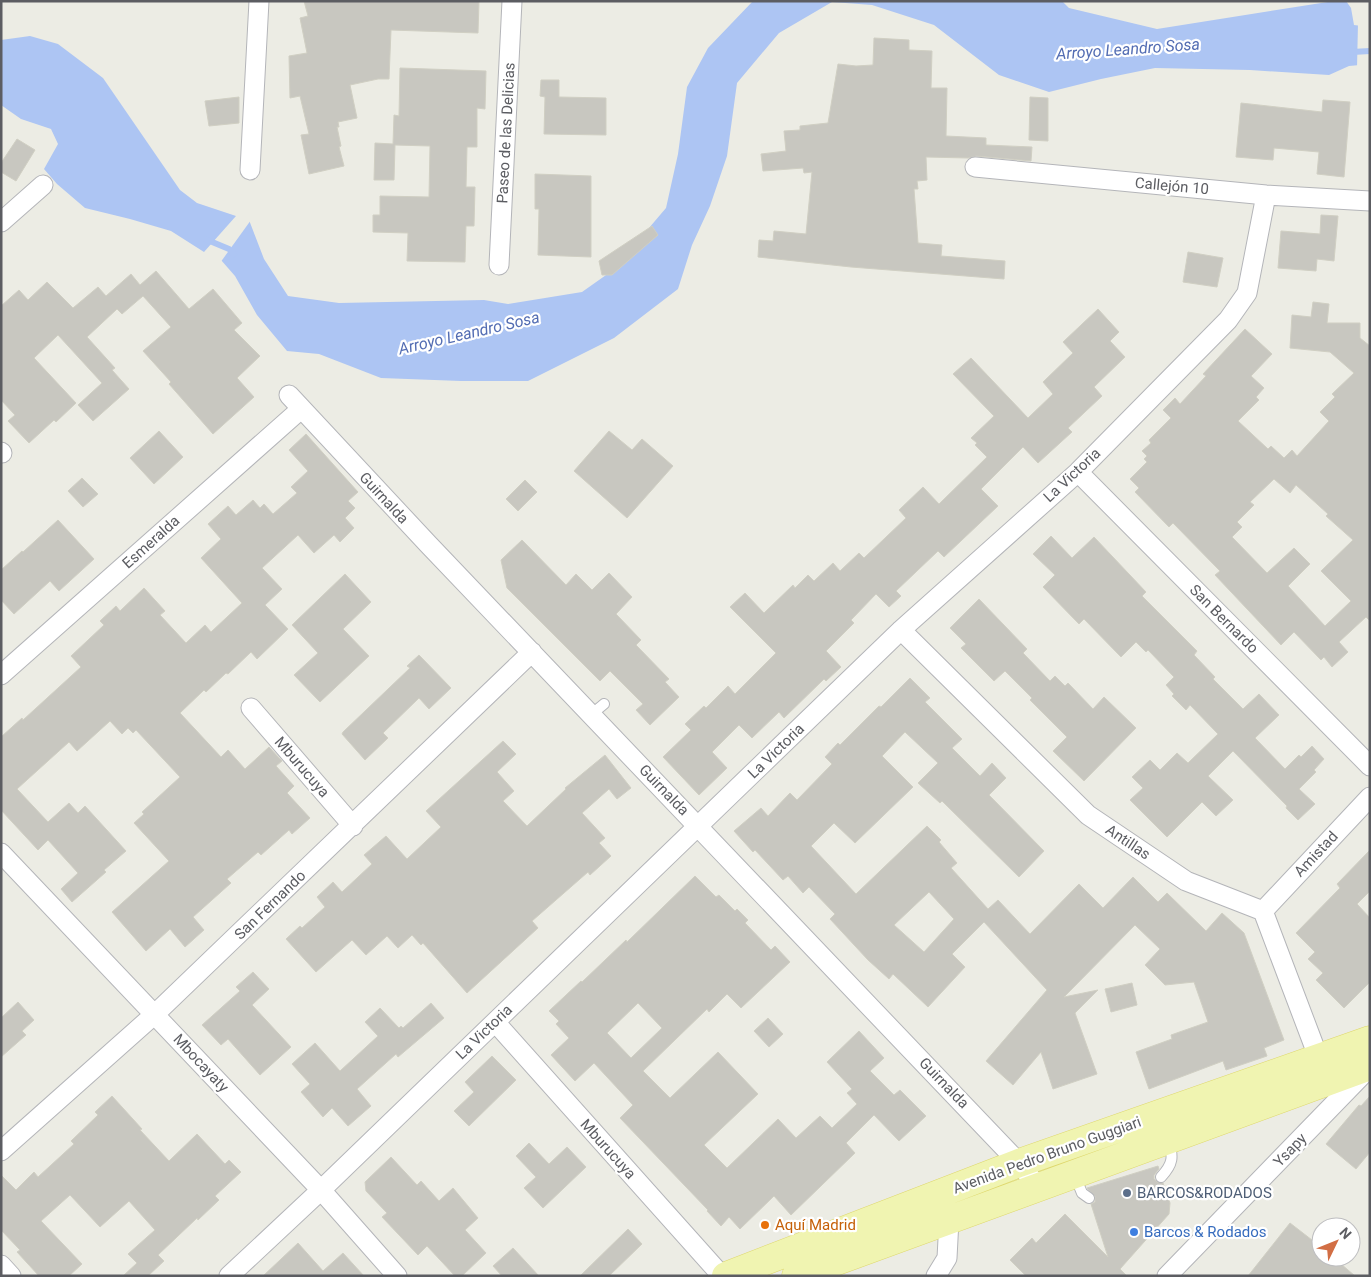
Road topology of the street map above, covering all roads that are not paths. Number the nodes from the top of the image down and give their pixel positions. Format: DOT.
graph roads {
  1 [pos="259,1"];
  2 [pos="512,1"];
  3 [pos="975,167"];
  4 [pos="250,170"];
  5 [pos="43,185"];
  6 [pos="1266,195"];
  7 [pos="1370,201"];
  8 [pos="1,222"];
  9 [pos="500,265"];
  10 [pos="295,402"];
  11 [pos="1078,472"];
  12 [pos="901,630"];
  13 [pos="532,652"];
  14 [pos="1,675"];
  15 [pos="251,708"];
  16 [pos="1370,766"];
  17 [pos="1370,797"];
  18 [pos="353,826"];
  19 [pos="698,826"];
  20 [pos="1,853"];
  21 [pos="1263,911"];
  22 [pos="155,1014"];
  23 [pos="494,1022"];
  24 [pos="1370,1040"];
  25 [pos="1319,1059"];
  26 [pos="1370,1067"];
  27 [pos="1168,1140"];
  28 [pos="1,1150"];
  29 [pos="1019,1163"];
  30 [pos="1074,1175"];
  31 [pos="1161,1177"];
  32 [pos="1038,1187"];
  33 [pos="321,1190"];
  34 [pos="1089,1198"];
  35 [pos="949,1220"];
  36 [pos="1,1265"];
  37 [pos="11,1276"];
  38 [pos="229,1276"];
  39 [pos="397,1276"];
  40 [pos="722,1276"];
  41 [pos="726,1276"];
  42 [pos="796,1276"];
  43 [pos="936,1276"];
  44 [pos="1168,1276"];
  1 -- 4 [label="street"];
  2 -- 9 [label="street, Paseo de las Delicias"];
  3 -- 6 [label="street, Callejón 10"];
  5 -- 8 [label="street"];
  6 -- 7 [label="street, Callejón 10"];
  6 -- 11 [label="street, La Victoria"];
  10 -- 13 [label="street, Guirnalda"];
  10 -- 14 [label="street, Esmeralda"];
  11 -- 12 [label="street, La Victoria"];
  11 -- 16 [label="street, San Bernardo"];
  12 -- 19 [label="street, La Victoria"];
  12 -- 21 [label="street, Antillas"];
  13 -- 18 [label="street, San Fernando"];
  13 -- 19 [label="street, Guirnalda"];
  15 -- 18 [label="street, Mburucuya"];
  17 -- 21 [label="street, Amistad"];
  18 -- 22 [label="street, San Fernando"];
  19 -- 23 [label="street, La Victoria"];
  19 -- 29 [label="street, Guirnalda"];
  20 -- 22 [label="street, Mbocayaty"];
  21 -- 25 [label="street"];
  22 -- 28 [label="street, San Fernando"];
  22 -- 33 [label="street, Mbocayaty"];
  23 -- 33 [label="street, La Victoria"];
  23 -- 40 [label="street, Mburucuya"];
  24 -- 25 [label="main road, Avenida Pedro Bruno Guggiari"];
  25 -- 29 [label="main road, Avenida Pedro Bruno Guggiari"];
  26 -- 27 [label="main road, Avenida Pedro Bruno Guggiari"];
  26 -- 44 [label="street, Ysapy"];
  27 -- 30 [label="main road, Avenida Pedro Bruno Guggiari"];
  27 -- 31 [label="lane"];
  29 -- 32 [label="street, Guirnalda"];
  29 -- 41 [label="main road, Avenida Pedro Bruno Guggiari"];
  30 -- 32 [label="main road, Avenida Pedro Bruno Guggiari"];
  30 -- 34 [label="lane"];
  32 -- 35 [label="main road, Avenida Pedro Bruno Guggiari"];
  33 -- 38 [label="street, La Victoria"];
  33 -- 39 [label="street, Mbocayaty"];
  35 -- 42 [label="main road, Avenida Pedro Bruno Guggiari"];
  35 -- 43 [label="street"];
  36 -- 37 [label="street"];
}
